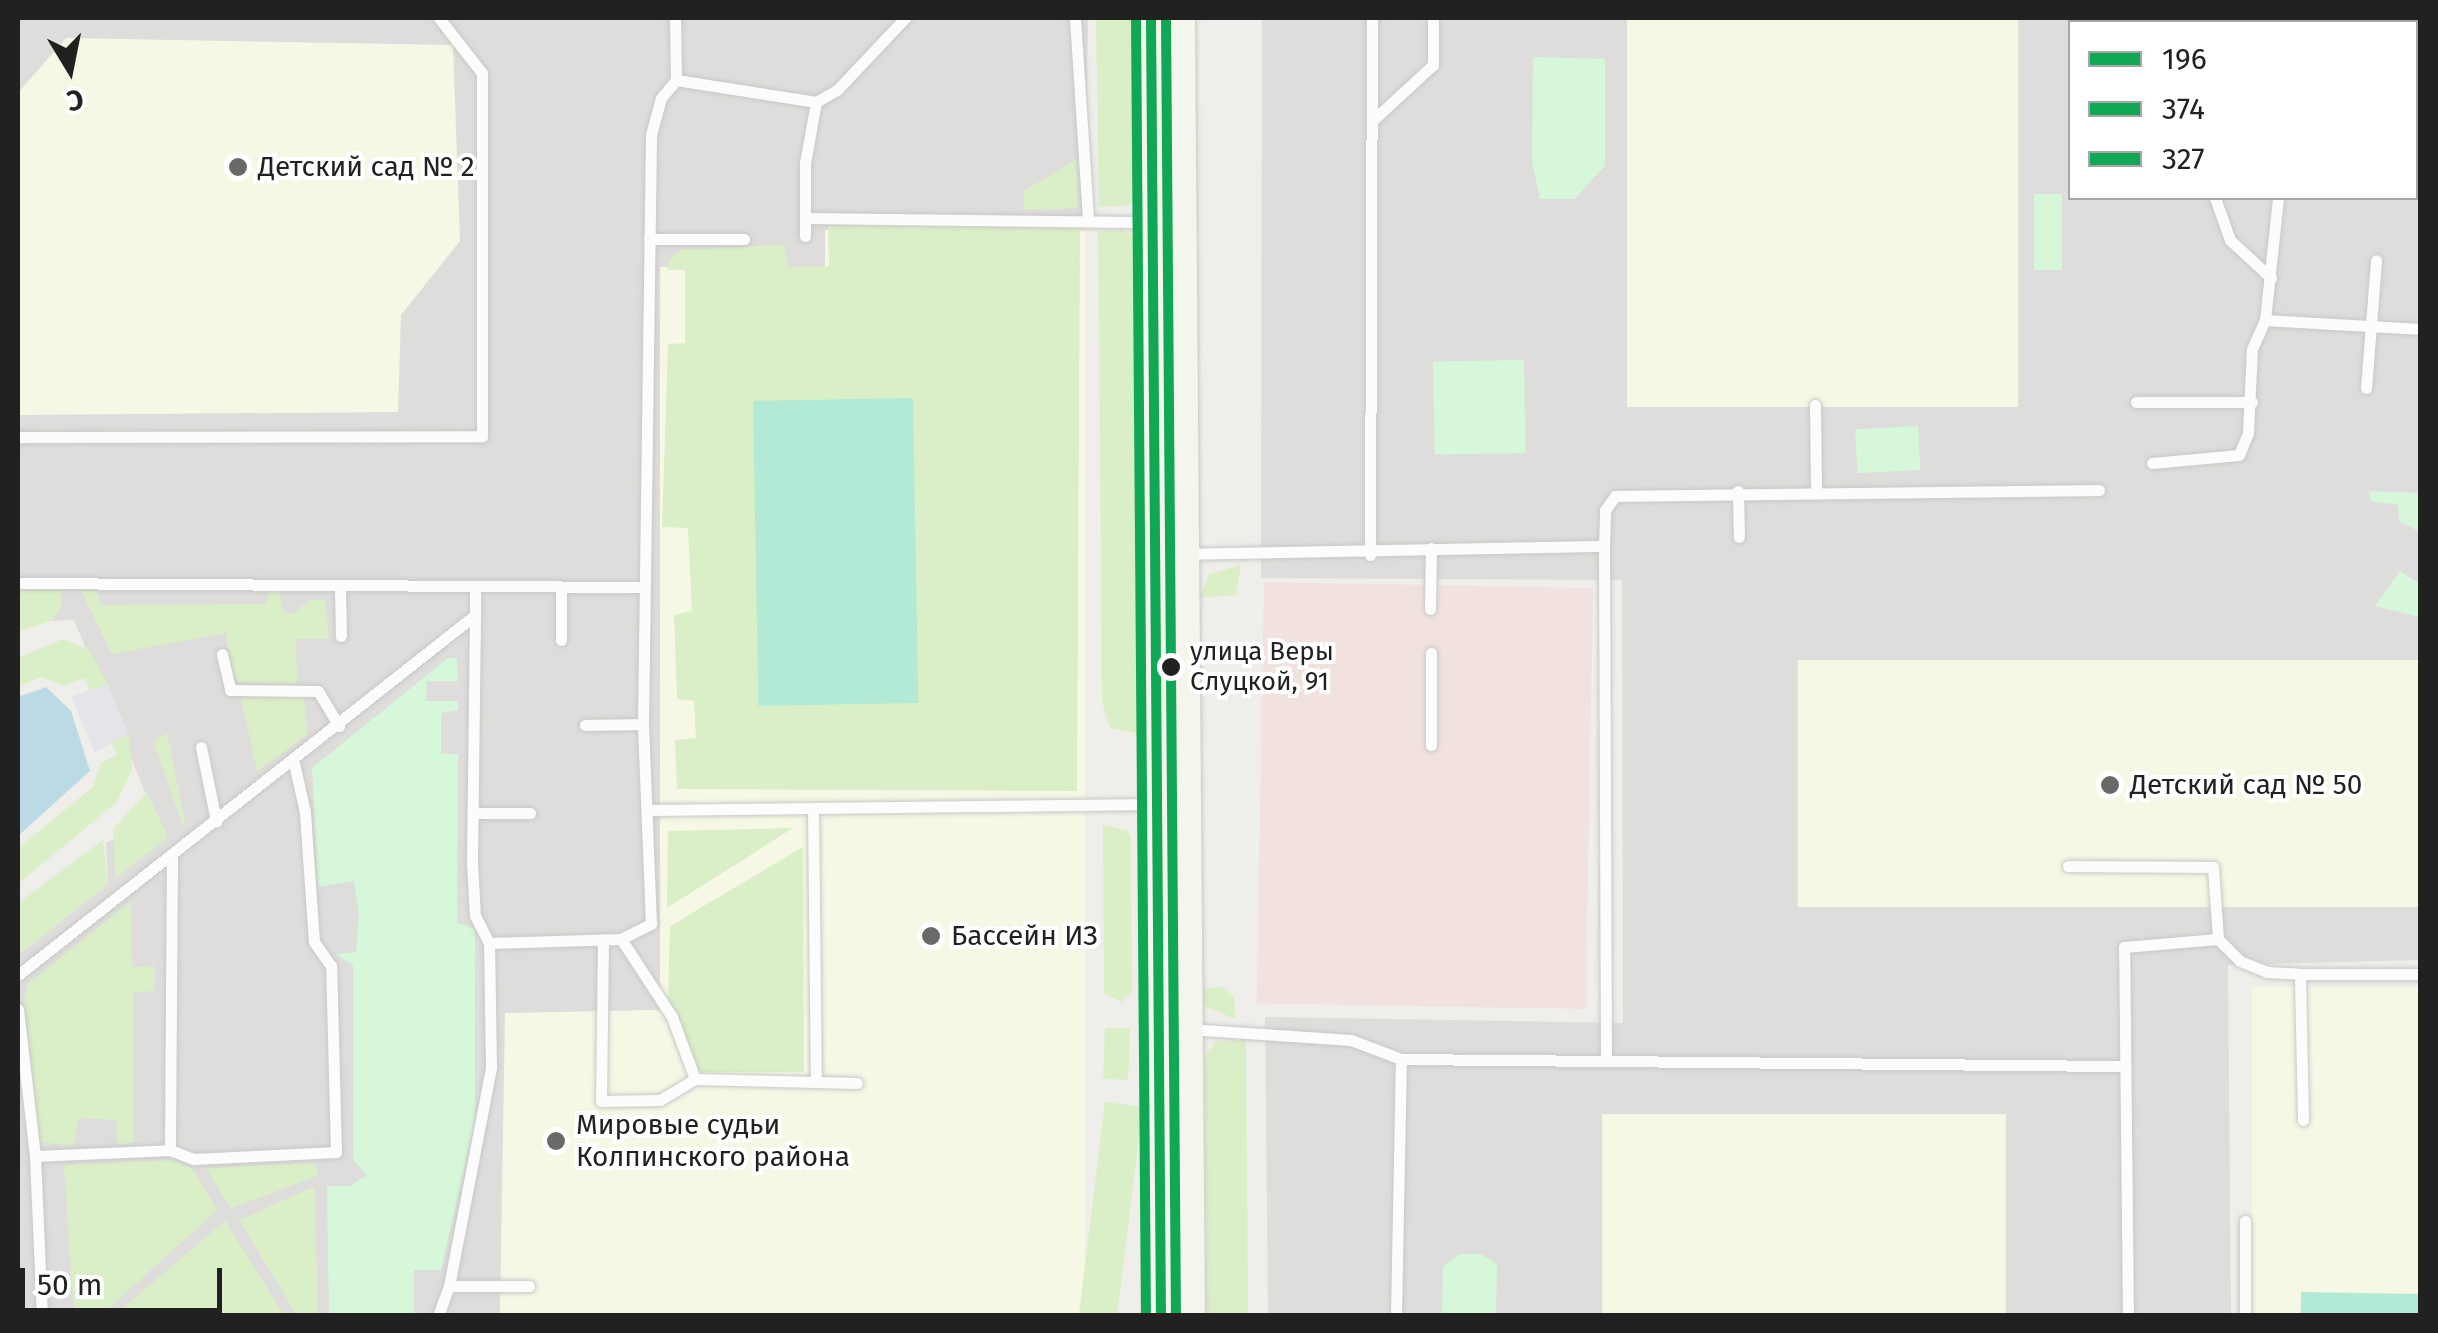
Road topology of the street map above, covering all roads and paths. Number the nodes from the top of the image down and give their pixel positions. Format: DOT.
graph roads {
  1 [pos="440,18"];
  2 [pos="676,18"];
  3 [pos="905,18"];
  4 [pos="1075,18"];
  5 [pos="1151,18"];
  6 [pos="1180,18"];
  7 [pos="1372,18"];
  8 [pos="1433,18"];
  9 [pos="676,80"];
  10 [pos="816,102"];
  11 [pos="1372,121"];
  12 [pos="2216,200"];
  13 [pos="2278,200"];
  14 [pos="805,218"];
  15 [pos="1088,221"];
  16 [pos="1168,222"];
  17 [pos="805,236"];
  18 [pos="649,239"];
  19 [pos="744,240"];
  20 [pos="2376,260"];
  21 [pos="2271,278"];
  22 [pos="2264,320"];
  23 [pos="2371,326"];
  24 [pos="2420,328"];
  25 [pos="2366,388"];
  26 [pos="2136,402"];
  27 [pos="2252,402"];
  28 [pos="1815,405"];
  29 [pos="18,437"];
  30 [pos="2152,463"];
  31 [pos="2098,490"];
  32 [pos="1738,491"];
  33 [pos="1816,491"];
  34 [pos="1739,538"];
  35 [pos="1604,546"];
  36 [pos="1431,548"];
  37 [pos="1170,554"];
  38 [pos="1370,555"];
  39 [pos="18,583"];
  40 [pos="644,587"];
  41 [pos="561,588"];
  42 [pos="340,590"];
  43 [pos="475,590"];
  44 [pos="1430,609"];
  45 [pos="475,615"];
  46 [pos="340,636"];
  47 [pos="561,640"];
  48 [pos="1430,653"];
  49 [pos="222,654"];
  50 [pos="643,724"];
  51 [pos="585,725"];
  52 [pos="339,726"];
  53 [pos="1430,745"];
  54 [pos="201,747"];
  55 [pos="294,763"];
  56 [pos="1158,804"];
  57 [pos="813,808"];
  58 [pos="651,810"];
  59 [pos="473,813"];
  60 [pos="530,814"];
  61 [pos="216,822"];
  62 [pos="172,857"];
  63 [pos="2068,866"];
  64 [pos="622,939"];
  65 [pos="2218,939"];
  66 [pos="603,940"];
  67 [pos="489,942"];
  68 [pos="2300,974"];
  69 [pos="2420,974"];
  70 [pos="18,976"];
  71 [pos="18,1009"];
  72 [pos="1173,1029"];
  73 [pos="1401,1059"];
  74 [pos="1606,1061"];
  75 [pos="2123,1066"];
  76 [pos="695,1078"];
  77 [pos="816,1082"];
  78 [pos="858,1083"];
  79 [pos="2303,1120"];
  80 [pos="170,1150"];
  81 [pos="35,1156"];
  82 [pos="2245,1221"];
  83 [pos="449,1286"];
  84 [pos="529,1286"];
  85 [pos="42,1316"];
  86 [pos="438,1316"];
  87 [pos="1161,1316"];
  88 [pos="1190,1316"];
  89 [pos="1396,1316"];
  90 [pos="2128,1316"];
  91 [pos="2245,1316"];
  1 -- 29 [label="lane"];
  2 -- 9 [label="lane"];
  3 -- 10 [label="lane"];
  4 -- 15 [label="lane"];
  5 -- 16 [label="street"];
  6 -- 16 [label="street"];
  7 -- 11 [label="lane"];
  8 -- 11 [label="lane"];
  9 -- 10 [label="lane"];
  9 -- 18 [label="lane"];
  10 -- 14 [label="lane"];
  11 -- 38 [label="lane"];
  12 -- 21 [label="lane"];
  13 -- 21 [label="lane"];
  14 -- 15 [label="lane"];
  14 -- 17 [label="lane"];
  15 -- 16 [label="lane"];
  16 -- 37 [label="street"];
  18 -- 19 [label="lane"];
  18 -- 40 [label="lane"];
  20 -- 23 [label="lane"];
  21 -- 22 [label="lane"];
  22 -- 23 [label="lane"];
  22 -- 27 [label="lane"];
  23 -- 24 [label="lane"];
  23 -- 25 [label="lane"];
  26 -- 27 [label="lane"];
  27 -- 30 [label="lane"];
  28 -- 33 [label="lane"];
  31 -- 33 [label="lane"];
  32 -- 33 [label="lane"];
  32 -- 34 [label="lane"];
  32 -- 35 [label="lane"];
  35 -- 36 [label="lane"];
  35 -- 74 [label="lane"];
  36 -- 38 [label="lane"];
  36 -- 44 [label="lane"];
  37 -- 38 [label="lane"];
  37 -- 56 [label="street"];
  37 -- 72 [label="street"];
  39 -- 42 [label="lane"];
  40 -- 41 [label="lane"];
  40 -- 50 [label="lane"];
  41 -- 43 [label="lane"];
  41 -- 47 [label="lane"];
  42 -- 43 [label="lane"];
  42 -- 46 [label="lane"];
  43 -- 45 [label="lane"];
  45 -- 52 [label="lane"];
  45 -- 59 [label="lane"];
  48 -- 53 [label="lane"];
  49 -- 52 [label="lane"];
  50 -- 51 [label="lane"];
  50 -- 58 [label="lane"];
  52 -- 55 [label="lane"];
  54 -- 61 [label="lane"];
  55 -- 61 [label="lane"];
  55 -- 80 [label="lane"];
  56 -- 57 [label="lane"];
  56 -- 72 [label="street"];
  57 -- 58 [label="lane"];
  57 -- 77 [label="lane"];
  58 -- 64 [label="lane"];
  59 -- 60 [label="lane"];
  59 -- 67 [label="lane"];
  61 -- 62 [label="lane"];
  62 -- 70 [label="lane"];
  62 -- 80 [label="lane"];
  63 -- 65 [label="lane"];
  64 -- 66 [label="lane"];
  64 -- 76 [label="lane"];
  65 -- 68 [label="lane"];
  65 -- 75 [label="lane"];
  66 -- 67 [label="lane"];
  66 -- 76 [label="lane"];
  67 -- 83 [label="lane"];
  68 -- 69 [label="lane"];
  68 -- 79 [label="lane"];
  71 -- 81 [label="lane"];
  72 -- 73 [label="lane"];
  72 -- 87 [label="street"];
  72 -- 88 [label="street"];
  73 -- 74 [label="lane"];
  73 -- 89 [label="lane"];
  74 -- 75 [label="lane"];
  75 -- 90 [label="lane"];
  76 -- 77 [label="lane"];
  77 -- 78 [label="lane"];
  80 -- 81 [label="lane"];
  81 -- 85 [label="lane"];
  82 -- 91 [label="lane"];
  83 -- 84 [label="lane"];
  83 -- 86 [label="lane"];
}
